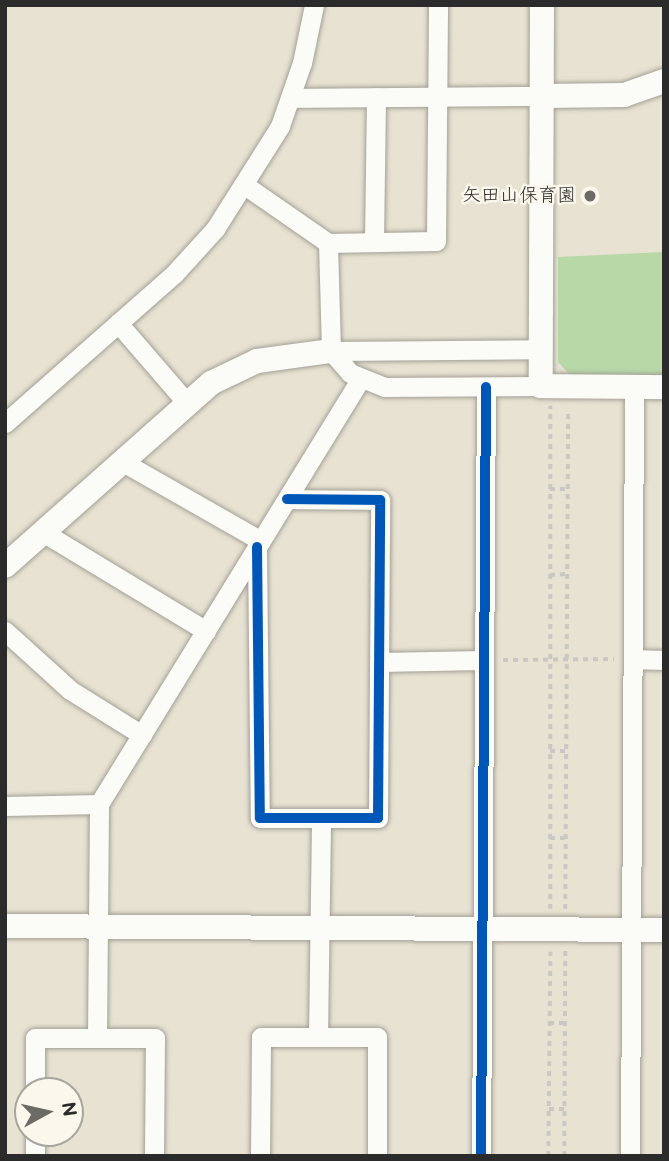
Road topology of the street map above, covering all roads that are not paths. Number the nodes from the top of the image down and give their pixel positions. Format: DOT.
graph roads {
  1 [pos="314,5"];
  2 [pos="438,5"];
  3 [pos="542,5"];
  4 [pos="664,81"];
  5 [pos="542,96"];
  6 [pos="376,97"];
  7 [pos="437,97"];
  8 [pos="290,98"];
  9 [pos="246,186"];
  10 [pos="374,242"];
  11 [pos="328,243"];
  12 [pos="118,323"];
  13 [pos="541,349"];
  14 [pos="331,351"];
  15 [pos="360,379"];
  16 [pos="486,387"];
  17 [pos="553,387"];
  18 [pos="634,387"];
  19 [pos="664,387"];
  20 [pos="187,403"];
  21 [pos="5,423"];
  22 [pos="121,461"];
  23 [pos="287,499"];
  24 [pos="41,531"];
  25 [pos="259,544"];
  26 [pos="5,566"];
  27 [pos="5,631"];
  28 [pos="206,631"];
  29 [pos="633,659"];
  30 [pos="484,660"];
  31 [pos="664,660"];
  32 [pos="379,662"];
  33 [pos="142,735"];
  34 [pos="99,804"];
  35 [pos="5,806"];
  36 [pos="321,818"];
  37 [pos="5,926"];
  38 [pos="98,927"];
  39 [pos="320,928"];
  40 [pos="481,929"];
  41 [pos="632,930"];
  42 [pos="664,930"];
  43 [pos="318,1037"];
  44 [pos="97,1038"];
  45 [pos="35,1077"];
  46 [pos="155,1156"];
  47 [pos="260,1156"];
  48 [pos="377,1156"];
  49 [pos="481,1156"];
  50 [pos="630,1156"];
  1 -- 8 [label="street"];
  2 -- 7 [label="street"];
  3 -- 5 [label="street"];
  4 -- 5 [label="street"];
  5 -- 7 [label="street"];
  5 -- 13 [label="street"];
  6 -- 7 [label="street"];
  6 -- 8 [label="street"];
  6 -- 10 [label="street"];
  7 -- 10 [label="street"];
  8 -- 9 [label="street"];
  9 -- 11 [label="street"];
  9 -- 12 [label="street"];
  10 -- 11 [label="street"];
  11 -- 14 [label="street"];
  12 -- 20 [label="street"];
  12 -- 21 [label="street"];
  13 -- 14 [label="street"];
  13 -- 17 [label="street"];
  14 -- 15 [label="street"];
  14 -- 20 [label="street"];
  15 -- 16 [label="street"];
  15 -- 23 [label="street"];
  16 -- 17 [label="street"];
  16 -- 30 [label="street"];
  17 -- 18 [label="street"];
  18 -- 19 [label="street"];
  18 -- 29 [label="street"];
  20 -- 22 [label="street"];
  22 -- 24 [label="street"];
  22 -- 25 [label="street"];
  23 -- 25 [label="street"];
  23 -- 32 [label="street"];
  24 -- 26 [label="street"];
  24 -- 28 [label="street"];
  25 -- 28 [label="street"];
  25 -- 36 [label="street"];
  27 -- 33 [label="street"];
  28 -- 33 [label="street"];
  29 -- 31 [label="street"];
  29 -- 41 [label="street"];
  30 -- 32 [label="street"];
  30 -- 40 [label="street"];
  32 -- 36 [label="street"];
  33 -- 34 [label="street"];
  34 -- 35 [label="street"];
  34 -- 38 [label="street"];
  36 -- 39 [label="street"];
  37 -- 38 [label="street"];
  38 -- 39 [label="street"];
  38 -- 44 [label="street"];
  39 -- 40 [label="street"];
  39 -- 43 [label="street"];
  40 -- 41 [label="street"];
  40 -- 49 [label="street"];
  41 -- 42 [label="street"];
  41 -- 50 [label="street"];
  43 -- 47 [label="street"];
  43 -- 48 [label="street"];
  44 -- 45 [label="street"];
  44 -- 46 [label="street"];
}
